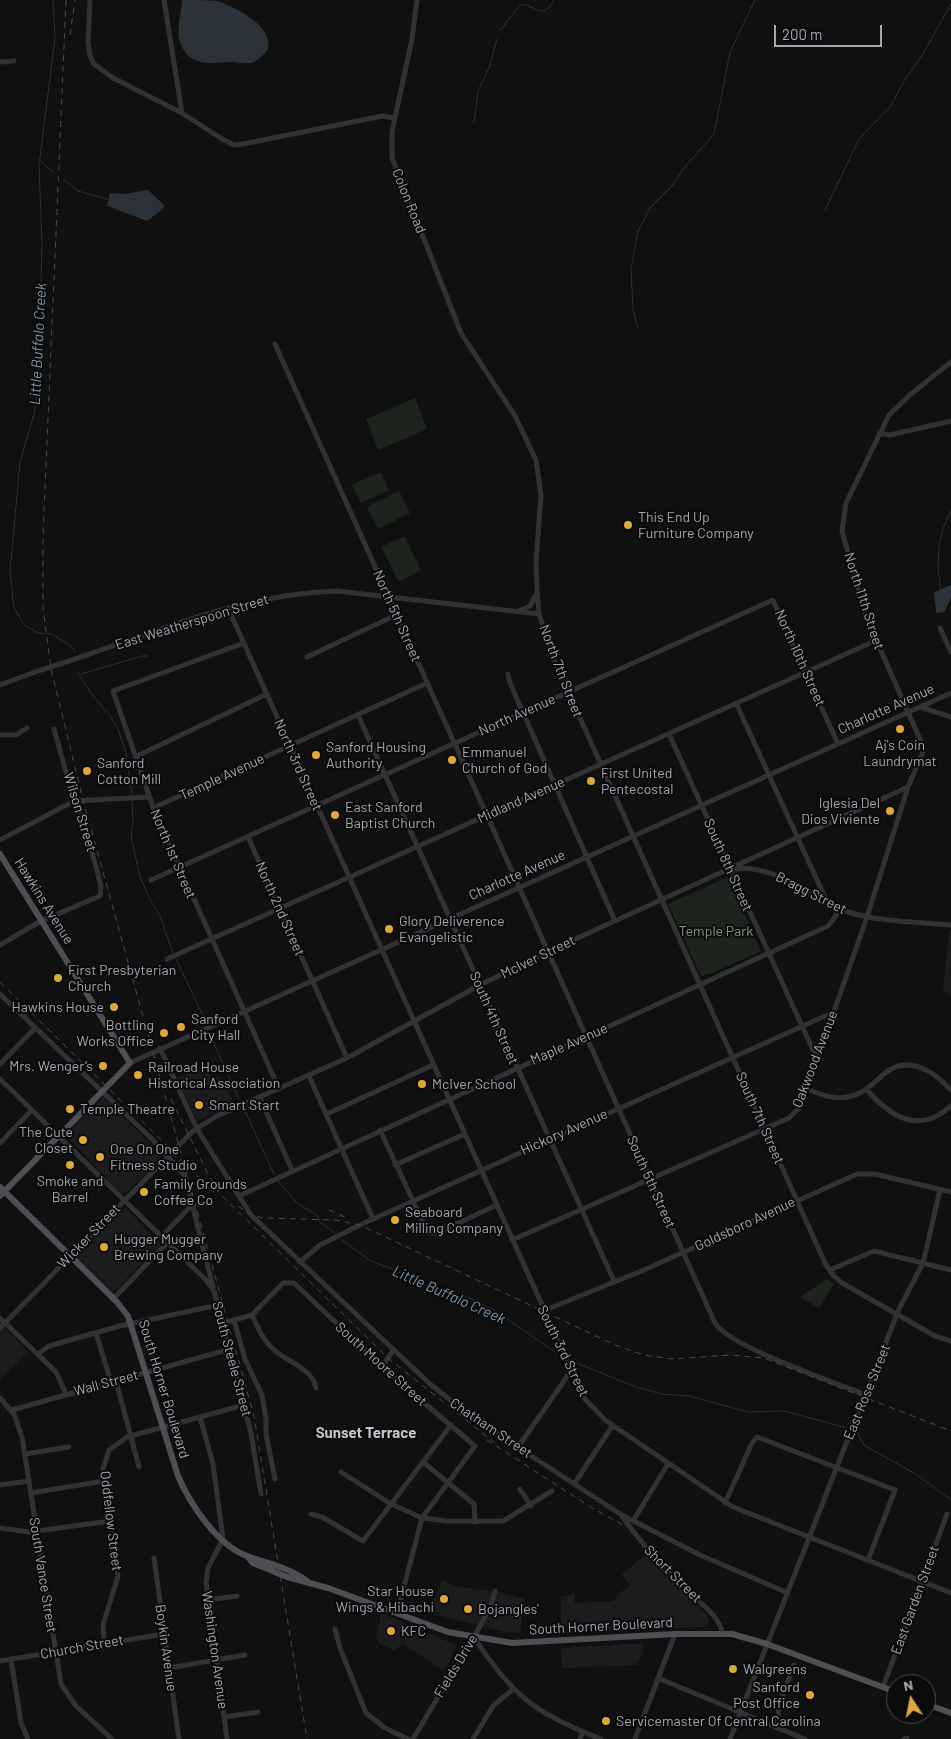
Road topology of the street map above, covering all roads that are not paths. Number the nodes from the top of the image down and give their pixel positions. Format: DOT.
graph roads {
  1 [pos="90,0"];
  2 [pos="164,0"];
  3 [pos="417,0"];
  4 [pos="14,61"];
  5 [pos="0,62"];
  6 [pos="182,113"];
  7 [pos="394,118"];
  8 [pos="275,344"];
  9 [pos="951,362"];
  10 [pos="496,388"];
  11 [pos="951,420"];
  12 [pos="879,433"];
  13 [pos="537,593"];
  14 [pos="388,597"];
  15 [pos="773,600"];
  16 [pos="228,608"];
  17 [pos="519,612"];
  18 [pos="539,614"];
  19 [pos="396,615"];
  20 [pos="940,628"];
  21 [pos="875,641"];
  22 [pos="244,643"];
  23 [pos="951,652"];
  24 [pos="306,657"];
  25 [pos="806,672"];
  26 [pos="508,674"];
  27 [pos="428,683"];
  28 [pos="0,685"];
  29 [pos="568,692"];
  30 [pos="951,693"];
  31 [pos="267,694"];
  32 [pos="736,703"];
  33 [pos="922,708"];
  34 [pos="522,712"];
  35 [pos="908,713"];
  36 [pos="358,715"];
  37 [pos="951,717"];
  38 [pos="28,728"];
  39 [pos="54,729"];
  40 [pos="669,734"];
  41 [pos="0,735"];
  42 [pos="454,744"];
  43 [pos="838,744"];
  44 [pos="290,746"];
  45 [pos="137,756"];
  46 [pos="600,765"];
  47 [pos="770,774"];
  48 [pos="385,775"];
  49 [pos="555,785"];
  50 [pos="908,787"];
  51 [pos="149,797"];
  52 [pos="74,802"];
  53 [pos="317,806"];
  54 [pos="701,806"];
  55 [pos="153,808"];
  56 [pos="486,816"];
  57 [pos="632,836"];
  58 [pos="248,837"];
  59 [pos="798,837"];
  60 [pos="0,840"];
  61 [pos="417,847"];
  62 [pos="0,854"];
  63 [pos="586,857"];
  64 [pos="179,868"];
  65 [pos="730,870"];
  66 [pos="349,878"];
  67 [pos="151,880"];
  68 [pos="519,888"];
  69 [pos="661,900"];
  70 [pos="828,904"];
  71 [pos="837,908"];
  72 [pos="280,909"];
  73 [pos="867,917"];
  74 [pos="450,918"];
  75 [pos="41,921"];
  76 [pos="615,921"];
  77 [pos="951,925"];
  78 [pos="211,941"];
  79 [pos="0,945"];
  80 [pos="381,949"];
  81 [pos="547,952"];
  82 [pos="768,954"];
  83 [pos="167,960"];
  84 [pos="312,981"];
  85 [pos="480,985"];
  86 [pos="700,985"];
  87 [pos="0,994"];
  88 [pos="244,1012"];
  89 [pos="834,1012"];
  90 [pos="413,1021"];
  91 [pos="801,1026"];
  92 [pos="34,1029"];
  93 [pos="586,1036"];
  94 [pos="160,1048"];
  95 [pos="732,1057"];
  96 [pos="346,1058"];
  97 [pos="817,1060"];
  98 [pos="130,1063"];
  99 [pos="0,1064"];
  100 [pos="433,1065"];
  101 [pos="516,1067"];
  102 [pos="309,1076"];
  103 [pos="0,1078"];
  104 [pos="279,1089"];
  105 [pos="807,1089"];
  106 [pos="867,1090"];
  107 [pos="951,1090"];
  108 [pos="103,1093"];
  109 [pos="260,1098"];
  110 [pos="448,1098"];
  111 [pos="951,1106"];
  112 [pos="618,1108"];
  113 [pos="32,1110"];
  114 [pos="327,1114"];
  115 [pos="197,1128"];
  116 [pos="765,1128"];
  117 [pos="380,1130"];
  118 [pos="464,1134"];
  119 [pos="59,1137"];
  120 [pos="549,1139"];
  121 [pos="0,1143"];
  122 [pos="179,1145"];
  123 [pos="341,1147"];
  124 [pos="168,1156"];
  125 [pos="395,1165"];
  126 [pos="292,1170"];
  127 [pos="481,1170"];
  128 [pos="650,1179"];
  129 [pos="940,1190"];
  130 [pos="2,1192"];
  131 [pos="951,1192"];
  132 [pos="240,1197"];
  133 [pos="797,1200"];
  134 [pos="124,1201"];
  135 [pos="412,1201"];
  136 [pos="192,1205"];
  137 [pos="497,1205"];
  138 [pos="582,1210"];
  139 [pos="374,1219"];
  140 [pos="161,1237"];
  141 [pos="512,1240"];
  142 [pos="167,1243"];
  143 [pos="683,1253"];
  144 [pos="70,1256"];
  145 [pos="300,1262"];
  146 [pos="923,1263"];
  147 [pos="830,1270"];
  148 [pos="951,1270"];
  149 [pos="614,1282"];
  150 [pos="214,1291"];
  151 [pos="113,1298"];
  152 [pos="218,1305"];
  153 [pos="543,1311"];
  154 [pos="898,1314"];
  155 [pos="252,1315"];
  156 [pos="0,1318"];
  157 [pos="234,1320"];
  158 [pos="5,1323"];
  159 [pos="131,1323"];
  160 [pos="223,1323"];
  161 [pos="0,1328"];
  162 [pos="96,1333"];
  163 [pos="951,1340"];
  164 [pos="230,1349"];
  165 [pos="393,1351"];
  166 [pos="38,1354"];
  167 [pos="382,1366"];
  168 [pos="572,1371"];
  169 [pos="146,1372"];
  170 [pos="113,1381"];
  171 [pos="316,1388"];
  172 [pos="66,1394"];
  173 [pos="866,1395"];
  174 [pos="0,1398"];
  175 [pos="244,1405"];
  176 [pos="12,1410"];
  177 [pos="200,1417"];
  178 [pos="451,1424"];
  179 [pos="613,1425"];
  180 [pos="162,1427"];
  181 [pos="131,1436"];
  182 [pos="69,1447"];
  183 [pos="518,1447"];
  184 [pos="24,1454"];
  185 [pos="422,1462"];
  186 [pos="668,1464"];
  187 [pos="139,1467"];
  188 [pos="837,1467"];
  189 [pos="342,1472"];
  190 [pos="276,1479"];
  191 [pos="29,1481"];
  192 [pos="104,1481"];
  193 [pos="447,1482"];
  194 [pos="574,1484"];
  195 [pos="0,1485"];
  196 [pos="520,1489"];
  197 [pos="552,1491"];
  198 [pos="30,1493"];
  199 [pos="261,1494"];
  200 [pos="725,1503"];
  201 [pos="391,1504"];
  202 [pos="531,1506"];
  203 [pos="311,1514"];
  204 [pos="620,1514"];
  205 [pos="947,1514"];
  206 [pos="422,1518"];
  207 [pos="111,1521"];
  208 [pos="633,1521"];
  209 [pos="475,1522"];
  210 [pos="0,1528"];
  211 [pos="37,1532"];
  212 [pos="810,1538"];
  213 [pos="222,1539"];
  214 [pos="154,1558"];
  215 [pos="868,1560"];
  216 [pos="923,1582"];
  217 [pos="495,1591"];
  218 [pos="788,1592"];
  219 [pos="951,1593"];
  220 [pos="237,1596"];
  221 [pos="207,1600"];
  222 [pos="397,1613"];
  223 [pos="335,1629"];
  224 [pos="164,1634"];
  225 [pos="675,1634"];
  226 [pos="723,1634"];
  227 [pos="474,1637"];
  228 [pos="104,1643"];
  229 [pos="767,1644"];
  230 [pos="55,1652"];
  231 [pos="245,1655"];
  232 [pos="11,1659"];
  233 [pos="0,1660"];
  234 [pos="215,1660"];
  235 [pos="794,1665"];
  236 [pos="169,1668"];
  237 [pos="660,1679"];
  238 [pos="883,1687"];
  239 [pos="513,1688"];
  240 [pos="886,1688"];
  241 [pos="936,1708"];
  242 [pos="258,1712"];
  243 [pos="740,1713"];
  244 [pos="951,1713"];
  245 [pos="224,1717"];
  246 [pos="777,1728"];
  247 [pos="583,1732"];
  248 [pos="798,1738"];
  249 [pos="28,1739"];
  250 [pos="112,1739"];
  251 [pos="179,1739"];
  252 [pos="227,1739"];
  253 [pos="408,1739"];
  254 [pos="413,1739"];
  255 [pos="473,1739"];
  256 [pos="580,1739"];
  257 [pos="601,1739"];
  258 [pos="636,1739"];
  259 [pos="730,1739"];
  260 [pos="805,1739"];
  1 -- 6 [label="street"];
  2 -- 6 [label="street"];
  3 -- 7 [label="street, Colon Road"];
  4 -- 5 [label="street"];
  6 -- 7 [label="street"];
  7 -- 10 [label="street, Colon Road"];
  8 -- 14 [label="street, North 5th Street"];
  9 -- 12 [label="street, North 11th Street"];
  10 -- 13 [label="street, North 7th Street"];
  11 -- 12 [label="street"];
  12 -- 21 [label="street, North 11th Street"];
  13 -- 17 [label="street"];
  13 -- 18 [label="street, North 7th Street"];
  14 -- 16 [label="street, East Weatherspoon Street"];
  14 -- 17 [label="street, East Weatherspoon Street"];
  14 -- 19 [label="street, North 5th Street"];
  15 -- 25 [label="street, North 10th Street"];
  15 -- 29 [label="street, North Avenue"];
  16 -- 22 [label="street, North 3rd Street"];
  16 -- 28 [label="street, East Weatherspoon Street, bridge"];
  17 -- 18 [label="street, East Weatherspoon Street"];
  18 -- 29 [label="street, North 7th Street"];
  19 -- 24 [label="street"];
  19 -- 27 [label="street, North 5th Street"];
  20 -- 23 [label="street"];
  21 -- 25 [label="street, Midland Avenue"];
  21 -- 35 [label="street, North 11th Street"];
  22 -- 31 [label="street, North 3rd Street"];
  22 -- 45 [label="street, North 1st Street"];
  25 -- 32 [label="street, Midland Avenue"];
  25 -- 43 [label="street, North 10th Street"];
  26 -- 34 [label="street"];
  27 -- 36 [label="street, Temple Avenue"];
  27 -- 42 [label="street, North 5th Street"];
  29 -- 34 [label="street, North Avenue"];
  29 -- 46 [label="street, North 7th Street"];
  30 -- 33 [label="street, Charlotte Avenue"];
  31 -- 44 [label="street, North 3rd Street"];
  31 -- 45 [label="street"];
  32 -- 40 [label="street, Midland Avenue"];
  32 -- 47 [label="street"];
  33 -- 35 [label="street, Charlotte Avenue"];
  33 -- 37 [label="street"];
  34 -- 42 [label="street, North Avenue"];
  34 -- 49 [label="street"];
  35 -- 43 [label="street, Charlotte Avenue"];
  35 -- 50 [label="street, Oakwood Avenue"];
  36 -- 44 [label="street, Temple Avenue"];
  36 -- 48 [label="street, South 4th Street"];
  38 -- 41 [label="street"];
  39 -- 52 [label="street, Wilson Street"];
  40 -- 46 [label="street, Midland Avenue"];
  40 -- 54 [label="street, South 8th Street"];
  42 -- 48 [label="street, North Avenue"];
  42 -- 56 [label="street, North 5th Street"];
  43 -- 47 [label="street, Charlotte Avenue"];
  44 -- 53 [label="street, North 3rd Street"];
  44 -- 55 [label="street, Temple Avenue"];
  45 -- 51 [label="street, North 1st Street"];
  46 -- 49 [label="street, Midland Avenue"];
  46 -- 57 [label="street, North 7th Street"];
  47 -- 54 [label="street, Charlotte Avenue"];
  47 -- 59 [label="street"];
  48 -- 53 [label="street, North Avenue"];
  48 -- 61 [label="street, South 4th Street"];
  49 -- 56 [label="street, Midland Avenue"];
  49 -- 63 [label="street"];
  50 -- 59 [label="street, McIver Street"];
  50 -- 73 [label="street, Oakwood Avenue"];
  51 -- 52 [label="street"];
  51 -- 55 [label="street, North 1st Street"];
  52 -- 60 [label="street"];
  52 -- 75 [label="street, Wilson Street"];
  53 -- 58 [label="street, North Avenue"];
  53 -- 66 [label="street, North 3rd Street"];
  54 -- 57 [label="street, Charlotte Avenue"];
  54 -- 65 [label="street, South 8th Street"];
  55 -- 64 [label="street, North 1st Street"];
  56 -- 61 [label="street, Midland Avenue"];
  56 -- 68 [label="street, North 5th Street"];
  57 -- 63 [label="street, Charlotte Avenue"];
  57 -- 69 [label="street, South 7th Street"];
  58 -- 64 [label="street, North Avenue"];
  58 -- 72 [label="street, North 2nd Street"];
  59 -- 65 [label="street, McIver Street"];
  59 -- 70 [label="street"];
  61 -- 66 [label="street, Midland Avenue"];
  61 -- 74 [label="street, South 4th Street"];
  62 -- 75 [label="main road, Hawkins Avenue"];
  63 -- 68 [label="street, Charlotte Avenue"];
  63 -- 76 [label="street"];
  64 -- 67 [label="street, North Avenue"];
  64 -- 78 [label="street, North 1st Street"];
  65 -- 69 [label="street, McIver Street"];
  65 -- 70 [label="street, Bragg Street"];
  65 -- 82 [label="street, South 8th Street"];
  66 -- 72 [label="street, Midland Avenue"];
  66 -- 80 [label="street, North 3rd Street"];
  68 -- 74 [label="street, Charlotte Avenue"];
  68 -- 81 [label="street, South 5th Street"];
  69 -- 76 [label="street, McIver Street"];
  69 -- 86 [label="street, South 7th Street"];
  70 -- 71 [label="street, Bragg Street"];
  71 -- 73 [label="street, Bragg Street"];
  71 -- 82 [label="street, Maple Avenue"];
  72 -- 78 [label="street, Midland Avenue"];
  72 -- 84 [label="street, North 2nd Street"];
  73 -- 77 [label="street, Bragg Street"];
  73 -- 89 [label="street, Oakwood Avenue"];
  74 -- 80 [label="street, Charlotte Avenue"];
  74 -- 85 [label="street, South 4th Street"];
  75 -- 79 [label="street"];
  75 -- 98 [label="main road, Hawkins Avenue"];
  76 -- 81 [label="street, McIver Street"];
  78 -- 83 [label="street, Midland Avenue"];
  78 -- 88 [label="street, North 1st Street"];
  80 -- 84 [label="street, Charlotte Avenue"];
  80 -- 90 [label="street, South 3rd Street"];
  81 -- 85 [label="street, McIver Street"];
  81 -- 93 [label="street, South 5th Street"];
  82 -- 86 [label="street, Maple Avenue"];
  82 -- 91 [label="street, South 8th Street"];
  84 -- 88 [label="street, Charlotte Avenue"];
  84 -- 96 [label="street, North 2nd Street"];
  85 -- 90 [label="street, McIver Street"];
  85 -- 101 [label="street, South 4th Street"];
  86 -- 93 [label="street, Maple Avenue"];
  86 -- 95 [label="street, South 7th Street"];
  87 -- 92 [label="street"];
  88 -- 94 [label="street, Charlotte Avenue"];
  88 -- 104 [label="street, North 1st Street"];
  89 -- 91 [label="street, Hickory Avenue"];
  89 -- 97 [label="street, Oakwood Avenue"];
  90 -- 96 [label="street, McIver Street"];
  90 -- 100 [label="street, South 3rd Street"];
  91 -- 95 [label="street, Hickory Avenue"];
  91 -- 97 [label="street, South 8th Street"];
  92 -- 99 [label="street"];
  92 -- 108 [label="street"];
  93 -- 101 [label="street, Maple Avenue"];
  93 -- 112 [label="street, South 5th Street"];
  94 -- 98 [label="street, Charlotte Avenue"];
  94 -- 115 [label="street, Chatham Street"];
  95 -- 112 [label="street, Hickory Avenue"];
  95 -- 116 [label="street, South 7th Street"];
  96 -- 102 [label="street, McIver Street"];
  97 -- 105 [label="street, Oakwood Avenue"];
  98 -- 108 [label="main road, Charlotte Avenue"];
  100 -- 110 [label="street, South 3rd Street"];
  100 -- 114 [label="street"];
  101 -- 110 [label="street, Maple Avenue"];
  101 -- 120 [label="street, South 4th Street"];
  102 -- 104 [label="street, McIver Street"];
  102 -- 114 [label="street"];
  103 -- 113 [label="street, South Steele Street"];
  104 -- 109 [label="street, McIver Street"];
  105 -- 106 [label="street"];
  105 -- 116 [label="street, Oakwood Avenue"];
  106 -- 107 [label="street"];
  106 -- 111 [label="street"];
  108 -- 119 [label="main road, Charlotte Avenue"];
  108 -- 124 [label="street"];
  109 -- 115 [label="street, McIver Street"];
  109 -- 126 [label="street"];
  110 -- 117 [label="street, Maple Avenue"];
  110 -- 118 [label="street, South 3rd Street"];
  112 -- 120 [label="street, Hickory Avenue"];
  112 -- 128 [label="street, South 5th Street"];
  113 -- 119 [label="street, South Steele Street"];
  113 -- 121 [label="street"];
  114 -- 123 [label="street"];
  115 -- 122 [label="street, McIver Street"];
  115 -- 132 [label="street, Chatham Street"];
  116 -- 128 [label="street, Oakwood Avenue"];
  116 -- 133 [label="street, South 7th Street"];
  117 -- 123 [label="street, Maple Avenue"];
  117 -- 125 [label="street"];
  118 -- 125 [label="street"];
  118 -- 127 [label="street, South 3rd Street"];
  119 -- 130 [label="main road, Charlotte Avenue"];
  119 -- 134 [label="street, South Steele Street"];
  120 -- 127 [label="street, Hickory Avenue"];
  120 -- 138 [label="street, South 4th Street"];
  122 -- 124 [label="street, Wicker Street"];
  123 -- 126 [label="street, Maple Avenue"];
  123 -- 139 [label="street"];
  124 -- 134 [label="street, Wicker Street"];
  124 -- 136 [label="street"];
  125 -- 135 [label="street"];
  126 -- 132 [label="street, Maple Avenue"];
  127 -- 135 [label="street, Hickory Avenue"];
  127 -- 137 [label="street, South 3rd Street"];
  128 -- 138 [label="street, Oakwood Avenue"];
  128 -- 143 [label="street, South 5th Street"];
  129 -- 131 [label="street, Goldsboro Avenue"];
  129 -- 133 [label="street, Goldsboro Avenue"];
  129 -- 146 [label="street, East Rose Street"];
  130 -- 144 [label="main road, South Horner Boulevard"];
  132 -- 145 [label="street, Chatham Street"];
  133 -- 143 [label="street, Goldsboro Avenue"];
  133 -- 147 [label="street, South 7th Street"];
  134 -- 140 [label="street, South Steele Street"];
  134 -- 144 [label="street, Wicker Street"];
  135 -- 137 [label="street"];
  135 -- 139 [label="street, Hickory Avenue"];
  136 -- 140 [label="street"];
  136 -- 150 [label="street"];
  137 -- 141 [label="street, South 3rd Street"];
  138 -- 141 [label="street, Oakwood Avenue"];
  138 -- 149 [label="street, South 4th Street"];
  139 -- 145 [label="street, Hickory Avenue"];
  140 -- 142 [label="street, South Steele Street"];
  141 -- 153 [label="street, South 3rd Street"];
  142 -- 150 [label="street, South Steele Street"];
  142 -- 151 [label="street"];
  143 -- 149 [label="street, Goldsboro Avenue"];
  143 -- 173 [label="street, South 5th Street"];
  144 -- 151 [label="main road, South Horner Boulevard"];
  144 -- 158 [label="street, Wicker Street"];
  145 -- 165 [label="street, Chatham Street"];
  146 -- 147 [label="street"];
  146 -- 148 [label="street"];
  146 -- 154 [label="street, East Rose Street"];
  147 -- 154 [label="street, South 7th Street"];
  149 -- 153 [label="street, Goldsboro Avenue"];
  150 -- 152 [label="street, South Steele Street"];
  151 -- 159 [label="main road, South Horner Boulevard"];
  152 -- 159 [label="street"];
  152 -- 160 [label="street, South Steele Street"];
  153 -- 168 [label="street, South 3rd Street"];
  154 -- 163 [label="street, South 7th Street"];
  154 -- 173 [label="street, East Rose Street"];
  155 -- 157 [label="street"];
  155 -- 167 [label="street, South Moore Street"];
  155 -- 171 [label="street"];
  156 -- 158 [label="street"];
  157 -- 160 [label="street"];
  157 -- 190 [label="street"];
  158 -- 161 [label="street, Wicker Street"];
  158 -- 166 [label="street"];
  159 -- 162 [label="street"];
  159 -- 169 [label="main road, South Horner Boulevard"];
  160 -- 164 [label="street, South Steele Street"];
  162 -- 166 [label="street"];
  162 -- 170 [label="street"];
  164 -- 169 [label="street, Wall Street"];
  164 -- 175 [label="street, South Steele Street"];
  165 -- 167 [label="street"];
  165 -- 183 [label="street, Chatham Street"];
  166 -- 172 [label="street"];
  167 -- 178 [label="street, South Moore Street"];
  168 -- 179 [label="street, South 3rd Street"];
  168 -- 183 [label="street"];
  169 -- 170 [label="street, Wall Street"];
  169 -- 180 [label="main road, South Horner Boulevard"];
  170 -- 172 [label="street, Wall Street"];
  170 -- 181 [label="street"];
  172 -- 176 [label="street, Wall Street"];
  173 -- 188 [label="street, East Rose Street"];
  174 -- 176 [label="street, South Vance Street"];
  175 -- 177 [label="street, Oddfellow Street"];
  175 -- 199 [label="street, South Steele Street"];
  176 -- 184 [label="street, South Vance Street"];
  177 -- 180 [label="street, Oddfellow Street"];
  177 -- 213 [label="street"];
  178 -- 185 [label="street"];
  178 -- 193 [label="street, South Moore Street"];
  179 -- 186 [label="street, South 3rd Street"];
  179 -- 194 [label="street"];
  180 -- 181 [label="street, Oddfellow Street"];
  180 -- 213 [label="main road, South Horner Boulevard"];
  181 -- 187 [label="street"];
  181 -- 192 [label="street, Oddfellow Street"];
  182 -- 184 [label="street"];
  183 -- 194 [label="street, Chatham Street"];
  184 -- 191 [label="street, South Vance Street"];
  185 -- 193 [label="street"];
  185 -- 201 [label="street"];
  186 -- 200 [label="street, South 3rd Street"];
  186 -- 208 [label="street"];
  188 -- 200 [label="street"];
  188 -- 212 [label="street, East Rose Street"];
  188 -- 215 [label="street"];
  189 -- 201 [label="street"];
  191 -- 195 [label="street"];
  191 -- 198 [label="street, South Vance Street"];
  192 -- 198 [label="street"];
  192 -- 207 [label="street, Oddfellow Street"];
  193 -- 206 [label="street"];
  193 -- 209 [label="street"];
  194 -- 204 [label="street, Chatham Street"];
  196 -- 202 [label="street"];
  197 -- 202 [label="street"];
  198 -- 211 [label="street, South Vance Street"];
  200 -- 212 [label="street, South 3rd Street"];
  201 -- 203 [label="street"];
  201 -- 206 [label="street"];
  202 -- 209 [label="street"];
  204 -- 208 [label="street, Chatham Street"];
  204 -- 226 [label="street, Short Street"];
  205 -- 216 [label="street, East Garden Street"];
  206 -- 209 [label="street"];
  206 -- 222 [label="street"];
  207 -- 211 [label="street"];
  207 -- 228 [label="street, Oddfellow Street"];
  208 -- 218 [label="street, Chatham Street"];
  210 -- 211 [label="street"];
  211 -- 230 [label="street, South Vance Street"];
  212 -- 215 [label="street, South 3rd Street"];
  212 -- 218 [label="street, East Rose Street"];
  213 -- 221 [label="street, Washington Avenue"];
  213 -- 222 [label="main road, South Horner Boulevard"];
  214 -- 224 [label="street, Boykin Avenue"];
  215 -- 216 [label="street, South 3rd Street"];
  216 -- 219 [label="street, South 3rd Street"];
  216 -- 238 [label="street, East Garden Street"];
  217 -- 227 [label="street, Fields Drive"];
  218 -- 229 [label="street, East Rose Street"];
  220 -- 221 [label="street"];
  221 -- 234 [label="street, Washington Avenue"];
  222 -- 227 [label="main road, South Horner Boulevard"];
  223 -- 253 [label="street"];
  224 -- 228 [label="street, Church Street"];
  224 -- 236 [label="street, Boykin Avenue"];
  225 -- 226 [label="main road, South Horner Boulevard"];
  225 -- 227 [label="main road, South Horner Boulevard"];
  225 -- 237 [label="street"];
  226 -- 229 [label="main road, South Horner Boulevard"];
  227 -- 239 [label="street"];
  227 -- 254 [label="street, Fields Drive"];
  228 -- 230 [label="street, Church Street"];
  229 -- 238 [label="main road, South Horner Boulevard"];
  229 -- 243 [label="street, East Rose Street"];
  230 -- 232 [label="street, Church Street"];
  230 -- 250 [label="street, South Vance Street"];
  231 -- 234 [label="street"];
  232 -- 233 [label="street, Church Street"];
  232 -- 249 [label="street"];
  234 -- 236 [label="street"];
  234 -- 245 [label="street, Washington Avenue"];
  235 -- 246 [label="street"];
  236 -- 251 [label="street, Boykin Avenue"];
  237 -- 243 [label="street"];
  237 -- 258 [label="street"];
  238 -- 240 [label="main road, South Horner Boulevard"];
  239 -- 247 [label="street"];
  239 -- 255 [label="street"];
  241 -- 244 [label="main road"];
  242 -- 245 [label="street"];
  243 -- 246 [label="street"];
  243 -- 259 [label="street, East Rose Street"];
  245 -- 252 [label="street, Washington Avenue"];
  246 -- 248 [label="street"];
  247 -- 256 [label="street"];
  247 -- 257 [label="street"];
  248 -- 260 [label="street"];
}
